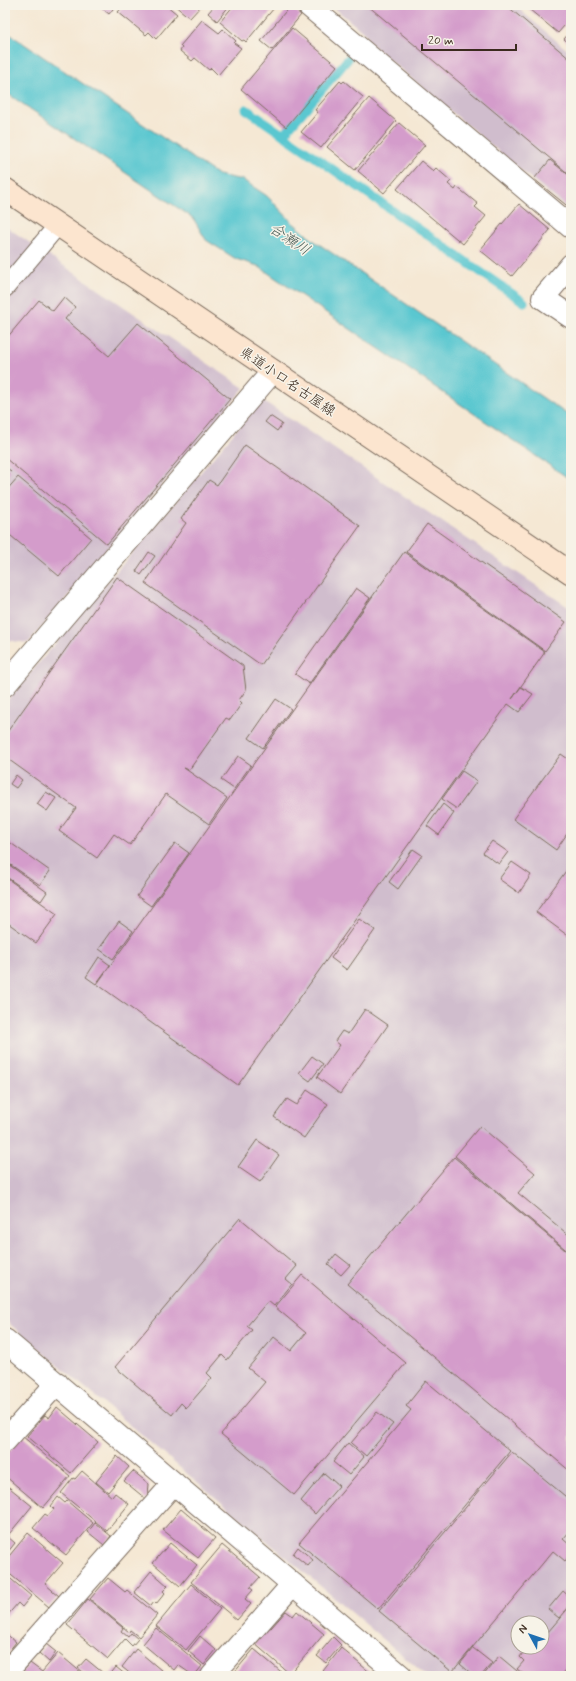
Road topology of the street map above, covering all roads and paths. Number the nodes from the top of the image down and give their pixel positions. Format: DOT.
graph roads {
  1 [pos="308,5"];
  2 [pos="5,189"];
  3 [pos="58,225"];
  4 [pos="571,227"];
  5 [pos="571,264"];
  6 [pos="5,288"];
  7 [pos="571,317"];
  8 [pos="273,372"];
  9 [pos="571,573"];
  10 [pos="8,674"];
  11 [pos="5,1340"];
  12 [pos="56,1383"];
  13 [pos="5,1441"];
  14 [pos="174,1483"];
  15 [pos="292,1584"];
  16 [pos="5,1674"];
  17 [pos="212,1676"];
  18 [pos="401,1676"];
  1 -- 4 [label="street"];
  2 -- 3 [label="main road, 県道小口名古屋線"];
  3 -- 6 [label="lane"];
  3 -- 8 [label="main road, 県道小口名古屋線"];
  5 -- 7 [label="street"];
  8 -- 9 [label="main road, 県道小口名古屋線"];
  8 -- 10 [label="street"];
  11 -- 12 [label="street"];
  12 -- 13 [label="street"];
  12 -- 14 [label="street"];
  14 -- 15 [label="street"];
  14 -- 16 [label="street"];
  15 -- 17 [label="street"];
  15 -- 18 [label="street"];
}
